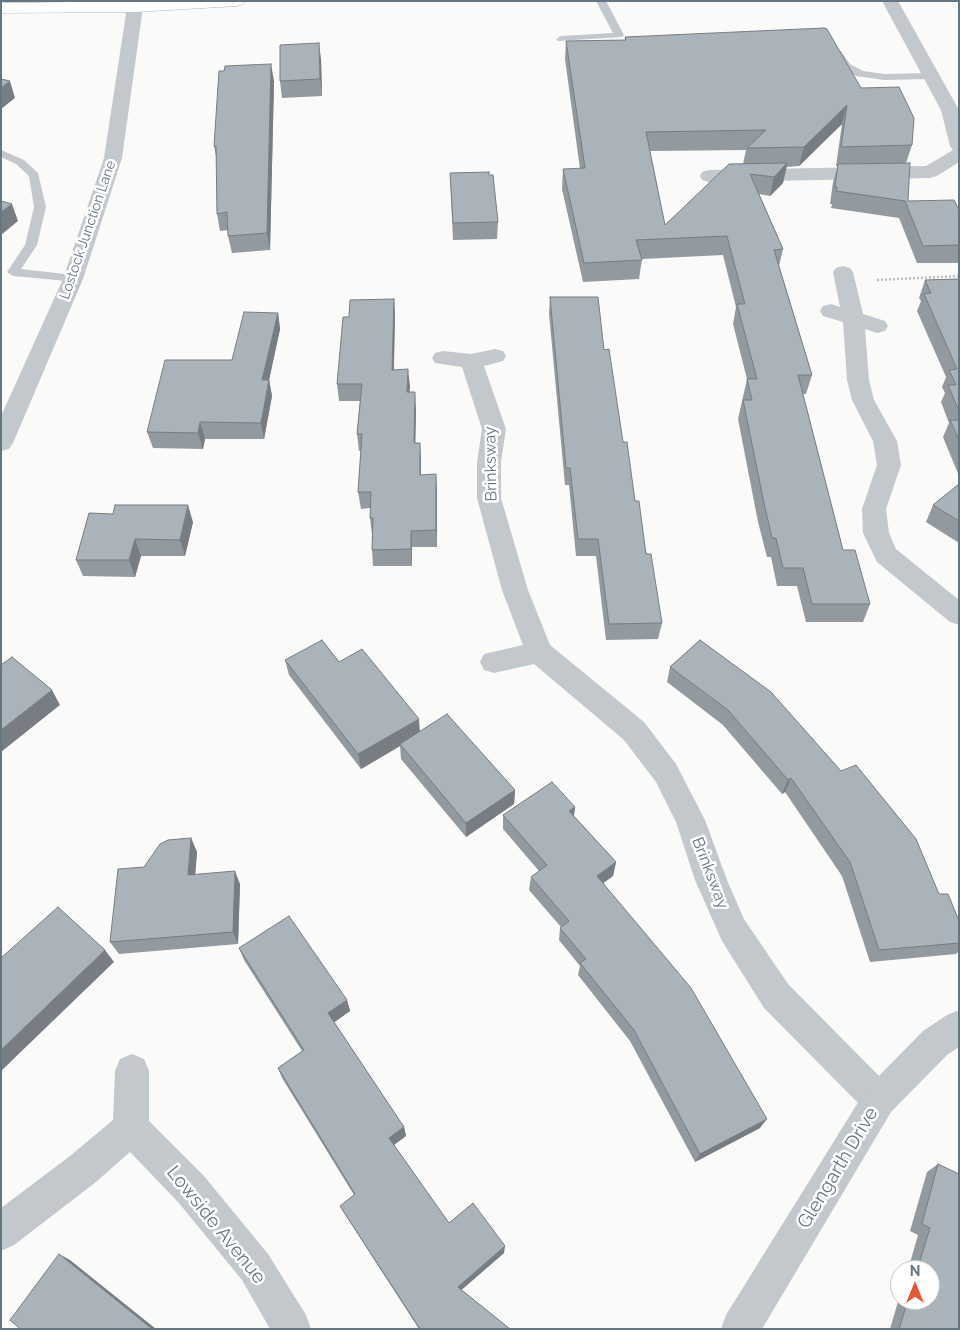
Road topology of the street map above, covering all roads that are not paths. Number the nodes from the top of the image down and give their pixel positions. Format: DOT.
graph roads {
  1 [pos="238,1"];
  2 [pos="601,1"];
  3 [pos="890,1"];
  4 [pos="135,7"];
  5 [pos="1,8"];
  6 [pos="561,40"];
  7 [pos="830,45"];
  8 [pos="931,76"];
  9 [pos="959,146"];
  10 [pos="1,153"];
  11 [pos="959,154"];
  12 [pos="709,176"];
  13 [pos="845,276"];
  14 [pos="73,279"];
  15 [pos="842,315"];
  16 [pos="877,326"];
  17 [pos="443,358"];
  18 [pos="1,386"];
  19 [pos="24,390"];
  20 [pos="1,442"];
  21 [pos="959,615"];
  22 [pos="539,652"];
  23 [pos="494,662"];
  24 [pos="959,1027"];
  25 [pos="132,1071"];
  26 [pos="879,1100"];
  27 [pos="130,1128"];
  28 [pos="1,1232"];
  29 [pos="292,1329"];
  30 [pos="740,1329"];
  1 -- 4 [label="highway"];
  2 -- 6 [label="lane"];
  3 -- 8 [label="street"];
  4 -- 5 [label="highway"];
  4 -- 14 [label="street, Lostock Junction Lane"];
  7 -- 8 [label="lane"];
  8 -- 9 [label="street"];
  10 -- 14 [label="lane"];
  11 -- 12 [label="street"];
  13 -- 15 [label="street"];
  14 -- 19 [label="street, Lostock Junction Lane"];
  15 -- 16 [label="street"];
  15 -- 21 [label="street"];
  17 -- 22 [label="street, Brinksway"];
  18 -- 19 [label="street"];
  19 -- 20 [label="street, Lostock Junction Lane"];
  22 -- 23 [label="street"];
  22 -- 26 [label="street, Brinksway"];
  24 -- 26 [label="street, Glengarth Drive"];
  25 -- 27 [label="street"];
  26 -- 30 [label="street, Glengarth Drive"];
  27 -- 28 [label="street"];
  27 -- 29 [label="street, Lowside Avenue"];
}
